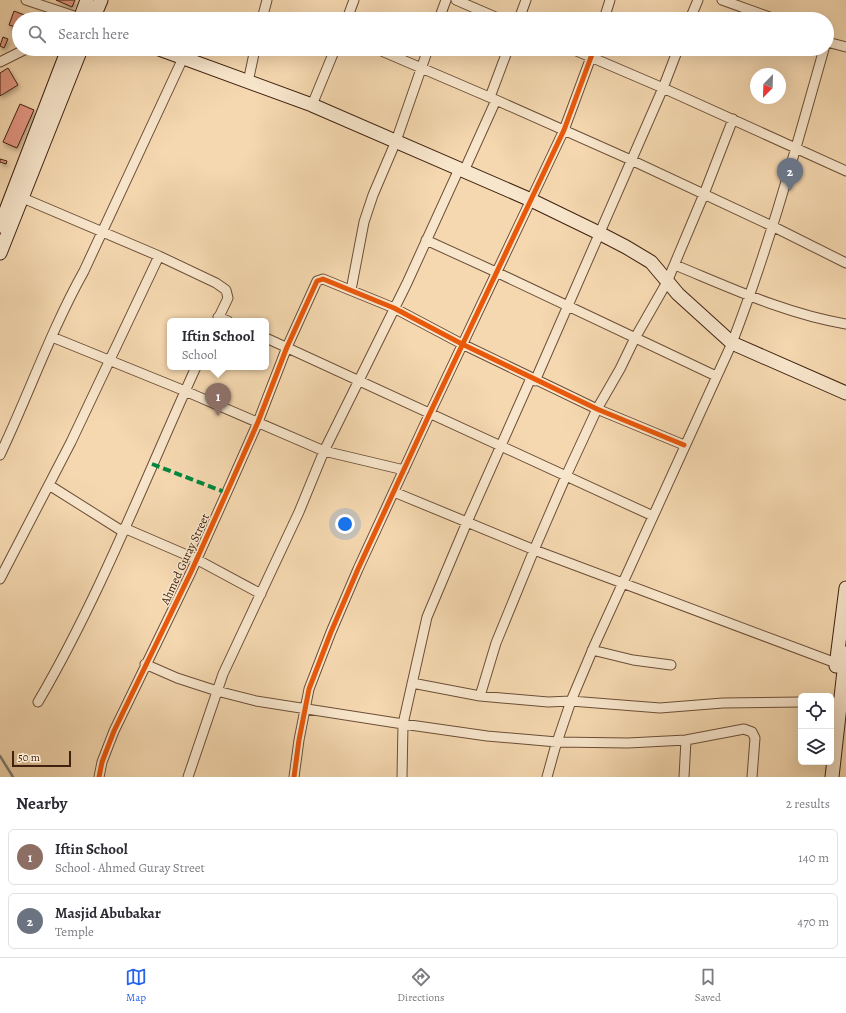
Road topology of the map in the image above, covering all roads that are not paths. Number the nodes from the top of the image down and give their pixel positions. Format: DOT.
graph roads {
  1 [pos="26,0"];
  2 [pos="87,0"];
  3 [pos="101,0"];
  4 [pos="267,0"];
  5 [pos="354,0"];
  6 [pos="446,0"];
  7 [pos="456,0"];
  8 [pos="526,0"];
  9 [pos="610,0"];
  10 [pos="698,0"];
  11 [pos="722,0"];
  12 [pos="62,12"];
  13 [pos="84,12"];
  14 [pos="90,12"];
  15 [pos="264,12"];
  16 [pos="350,12"];
  17 [pos="442,12"];
  18 [pos="484,12"];
  19 [pos="522,12"];
  20 [pos="606,12"];
  21 [pos="693,12"];
  22 [pos="755,12"];
  23 [pos="834,43"];
  24 [pos="846,46"];
  25 [pos="12,56"];
  26 [pos="66,56"];
  27 [pos="78,56"];
  28 [pos="178,56"];
  29 [pos="254,56"];
  30 [pos="332,56"];
  31 [pos="393,56"];
  32 [pos="425,56"];
  33 [pos="506,56"];
  34 [pos="591,56"];
  35 [pos="598,56"];
  36 [pos="675,56"];
  37 [pos="822,56"];
  38 [pos="183,58"];
  39 [pos="0,62"];
  40 [pos="420,68"];
  41 [pos="248,82"];
  42 [pos="663,88"];
  43 [pos="493,98"];
  44 [pos="312,105"];
  45 [pos="733,119"];
  46 [pos="564,130"];
  47 [pos="396,141"];
  48 [pos="796,148"];
  49 [pos="631,160"];
  50 [pos="461,170"];
  51 [pos="846,171"];
  52 [pos="704,194"];
  53 [pos="18,196"];
  54 [pos="531,200"];
  55 [pos="0,226"];
  56 [pos="772,226"];
  57 [pos="103,232"];
  58 [pos="599,233"];
  59 [pos="426,240"];
  60 [pos="0,253"];
  61 [pos="159,256"];
  62 [pos="846,264"];
  63 [pos="675,265"];
  64 [pos="496,272"];
  65 [pos="667,282"];
  66 [pos="351,290"];
  67 [pos="750,296"];
  68 [pos="568,307"];
  69 [pos="394,308"];
  70 [pos="218,318"];
  71 [pos="846,324"];
  72 [pos="52,337"];
  73 [pos="635,338"];
  74 [pos="269,339"];
  75 [pos="732,343"];
  76 [pos="462,344"];
  77 [pos="287,348"];
  78 [pos="109,360"];
  79 [pos="195,370"];
  80 [pos="716,376"];
  81 [pos="533,379"];
  82 [pos="359,381"];
  83 [pos="185,391"];
  84 [pos="846,393"];
  85 [pos="597,409"];
  86 [pos="430,413"];
  87 [pos="258,422"];
  88 [pos="684,445"];
  89 [pos="501,446"];
  90 [pos="324,451"];
  91 [pos="0,455"];
  92 [pos="404,470"];
  93 [pos="566,476"];
  94 [pos="49,485"];
  95 [pos="394,492"];
  96 [pos="653,516"];
  97 [pos="467,522"];
  98 [pos="123,530"];
  99 [pos="534,550"];
  100 [pos="196,559"];
  101 [pos="0,579"];
  102 [pos="623,583"];
  103 [pos="846,588"];
  104 [pos="261,594"];
  105 [pos="592,650"];
  106 [pos="846,653"];
  107 [pos="836,663"];
  108 [pos="145,664"];
  109 [pos="671,665"];
  110 [pos="412,683"];
  111 [pos="217,691"];
  112 [pos="832,693"];
  113 [pos="480,696"];
  114 [pos="571,701"];
  115 [pos="38,702"];
  116 [pos="798,702"];
  117 [pos="305,709"];
  118 [pos="403,724"];
  119 [pos="686,740"];
  120 [pos="557,742"];
  121 [pos="825,765"];
  122 [pos="98,777"];
  123 [pos="188,777"];
  124 [pos="294,777"];
  125 [pos="402,777"];
  126 [pos="547,777"];
  127 [pos="684,777"];
  128 [pos="752,777"];
  129 [pos="823,777"];
  130 [pos="832,777"];
  1 -- 12 [label="street"];
  2 -- 13 [label="street"];
  3 -- 14 [label="street"];
  4 -- 15 [label="street"];
  5 -- 16 [label="street"];
  6 -- 17 [label="street"];
  7 -- 18 [label="street"];
  8 -- 19 [label="street"];
  9 -- 20 [label="street"];
  10 -- 21 [label="street"];
  11 -- 22 [label="street"];
  23 -- 24 [label="street"];
  25 -- 39 [label="street"];
  26 -- 53 [label="street"];
  27 -- 53 [label="street"];
  28 -- 38 [label="street"];
  29 -- 41 [label="street"];
  30 -- 44 [label="street"];
  31 -- 40 [label="street"];
  32 -- 40 [label="street"];
  33 -- 43 [label="street"];
  34 -- 46 [label="street"];
  35 -- 42 [label="street"];
  36 -- 42 [label="street"];
  37 -- 48 [label="street"];
  38 -- 41 [label="street"];
  38 -- 57 [label="street"];
  40 -- 43 [label="street"];
  40 -- 47 [label="street"];
  41 -- 44 [label="street"];
  42 -- 45 [label="street"];
  42 -- 49 [label="street"];
  43 -- 46 [label="street"];
  43 -- 50 [label="street"];
  44 -- 47 [label="street"];
  45 -- 48 [label="street"];
  45 -- 52 [label="street"];
  46 -- 49 [label="street"];
  46 -- 54 [label="street"];
  47 -- 50 [label="street"];
  47 -- 66 [label="street"];
  48 -- 51 [label="street"];
  48 -- 56 [label="street"];
  49 -- 52 [label="street"];
  49 -- 58 [label="street"];
  50 -- 54 [label="street"];
  50 -- 59 [label="street"];
  52 -- 56 [label="street"];
  52 -- 63 [label="street"];
  53 -- 55 [label="street"];
  53 -- 57 [label="street"];
  53 -- 60 [label="street"];
  54 -- 58 [label="street"];
  54 -- 64 [label="street"];
  56 -- 62 [label="street"];
  56 -- 67 [label="street"];
  57 -- 61 [label="street"];
  57 -- 72 [label="street"];
  58 -- 65 [label="street"];
  58 -- 68 [label="street"];
  59 -- 64 [label="street"];
  59 -- 69 [label="street"];
  61 -- 70 [label="street"];
  61 -- 78 [label="street"];
  63 -- 65 [label="street"];
  63 -- 67 [label="street"];
  64 -- 68 [label="street"];
  64 -- 76 [label="street"];
  65 -- 73 [label="street"];
  65 -- 75 [label="street"];
  66 -- 69 [label="street, Ahmed Guray Street"];
  66 -- 77 [label="street, Ahmed Guray Street"];
  67 -- 71 [label="street"];
  67 -- 75 [label="street"];
  68 -- 73 [label="street"];
  68 -- 81 [label="street"];
  69 -- 76 [label="street, Ahmed Guray Street"];
  69 -- 82 [label="street"];
  72 -- 78 [label="street"];
  72 -- 91 [label="street"];
  73 -- 80 [label="street"];
  73 -- 85 [label="street"];
  74 -- 77 [label="street"];
  75 -- 80 [label="street"];
  75 -- 84 [label="street"];
  76 -- 81 [label="street, Ahmed Guray Street"];
  76 -- 86 [label="street"];
  77 -- 82 [label="street"];
  77 -- 87 [label="street, Ahmed Guray Street"];
  78 -- 83 [label="street"];
  78 -- 94 [label="street"];
  79 -- 83 [label="street"];
  80 -- 88 [label="street"];
  81 -- 85 [label="street, Ahmed Guray Street"];
  81 -- 89 [label="street"];
  82 -- 86 [label="street"];
  82 -- 90 [label="street"];
  83 -- 87 [label="street"];
  83 -- 98 [label="street"];
  85 -- 88 [label="street, Ahmed Guray Street"];
  85 -- 93 [label="street"];
  86 -- 89 [label="street"];
  86 -- 92 [label="street"];
  87 -- 90 [label="street"];
  87 -- 100 [label="street, Ahmed Guray Street"];
  88 -- 96 [label="street"];
  89 -- 93 [label="street"];
  89 -- 97 [label="street"];
  90 -- 92 [label="street"];
  90 -- 104 [label="street"];
  92 -- 95 [label="street"];
  93 -- 96 [label="street"];
  93 -- 99 [label="street"];
  94 -- 98 [label="street"];
  94 -- 101 [label="street"];
  95 -- 97 [label="street"];
  95 -- 117 [label="street"];
  96 -- 102 [label="street"];
  97 -- 99 [label="street"];
  97 -- 110 [label="street"];
  98 -- 100 [label="street"];
  98 -- 115 [label="street"];
  99 -- 102 [label="street"];
  99 -- 113 [label="street"];
  100 -- 104 [label="street"];
  100 -- 108 [label="street, Ahmed Guray Street"];
  102 -- 105 [label="street"];
  102 -- 107 [label="street"];
  103 -- 107 [label="street"];
  104 -- 111 [label="street"];
  105 -- 109 [label="street"];
  105 -- 114 [label="street"];
  106 -- 130 [label="street"];
  107 -- 112 [label="street"];
  108 -- 111 [label="street"];
  108 -- 122 [label="street, Ahmed Guray Street"];
  110 -- 113 [label="street"];
  110 -- 118 [label="street"];
  111 -- 117 [label="street"];
  111 -- 123 [label="street"];
  113 -- 114 [label="street"];
  114 -- 116 [label="street"];
  114 -- 120 [label="street"];
  117 -- 118 [label="street"];
  117 -- 124 [label="street"];
  118 -- 120 [label="street"];
  118 -- 125 [label="street"];
  119 -- 120 [label="street"];
  119 -- 127 [label="street"];
  119 -- 128 [label="street"];
  120 -- 126 [label="street"];
  121 -- 129 [label="street"];
}
